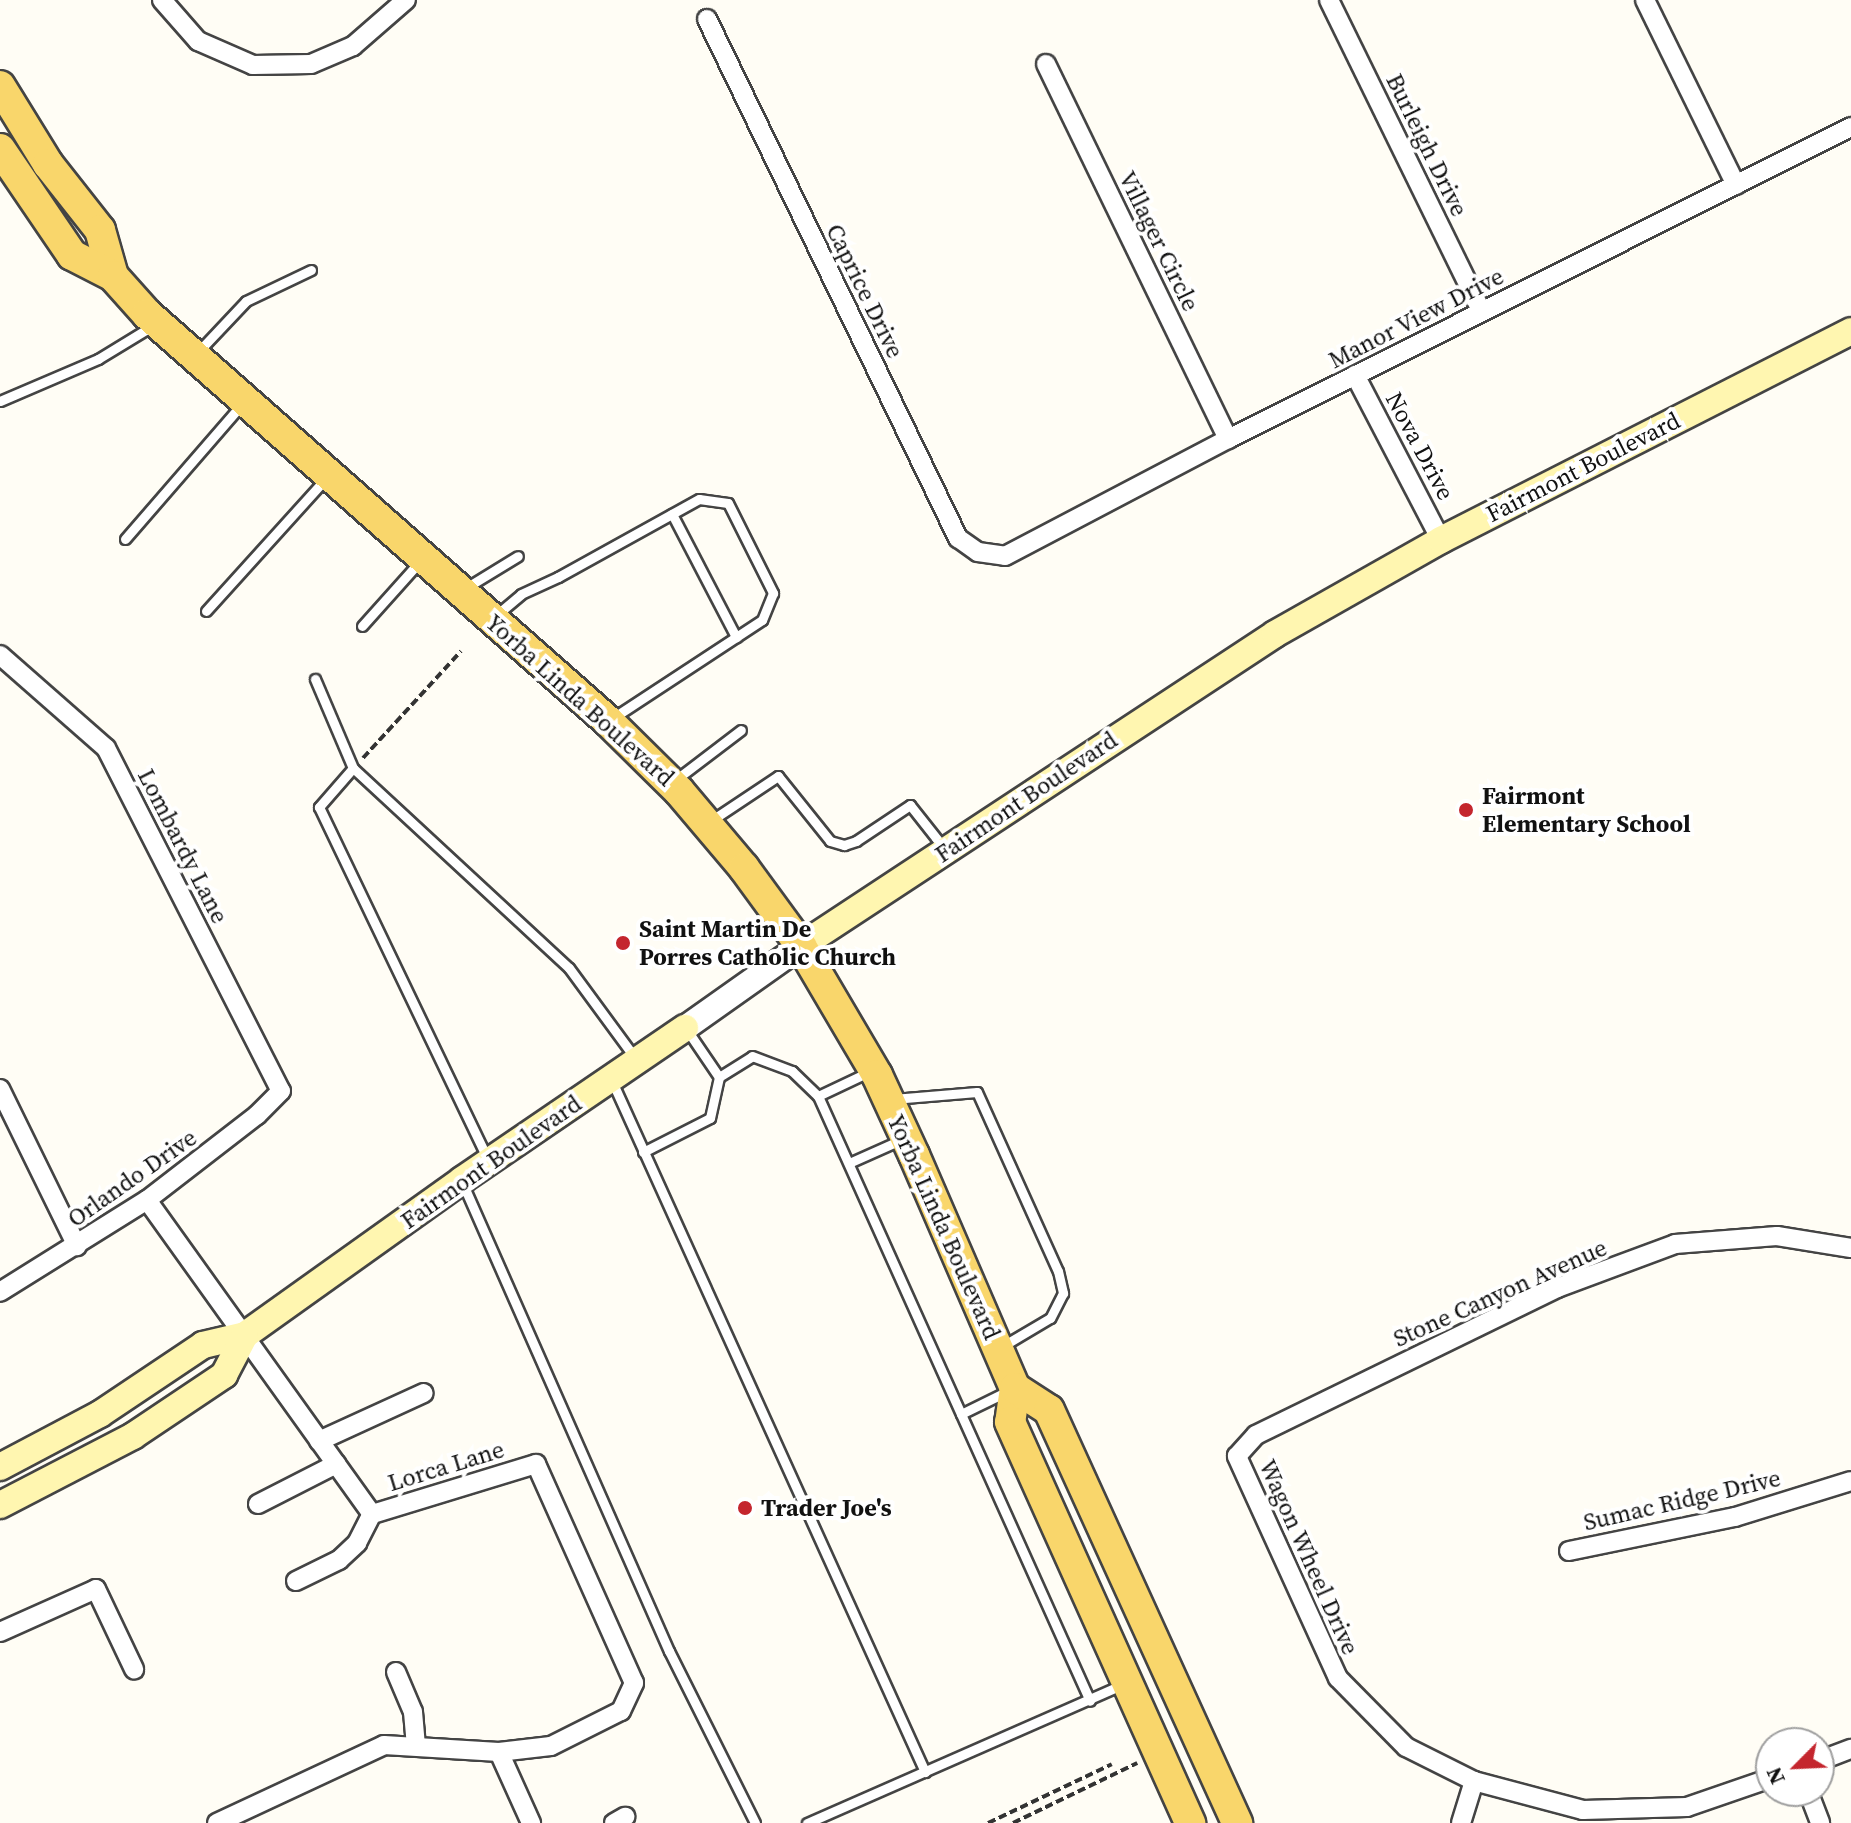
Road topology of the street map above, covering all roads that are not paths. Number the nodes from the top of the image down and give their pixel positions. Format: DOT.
graph roads {
  1 [pos="162,0"];
  2 [pos="406,0"];
  3 [pos="1329,0"];
  4 [pos="1645,0"];
  5 [pos="707,19"];
  6 [pos="1046,64"];
  7 [pos="0,86"];
  8 [pos="1851,127"];
  9 [pos="0,149"];
  10 [pos="1736,185"];
  11 [pos="311,270"];
  12 [pos="113,276"];
  13 [pos="1482,312"];
  14 [pos="157,323"];
  15 [pos="1851,331"];
  16 [pos="194,355"];
  17 [pos="1355,375"];
  18 [pos="0,401"];
  19 [pos="245,401"];
  20 [pos="1228,439"];
  21 [pos="329,475"];
  22 [pos="672,514"];
  23 [pos="125,539"];
  24 [pos="1441,540"];
  25 [pos="518,556"];
  26 [pos="1005,556"];
  27 [pos="423,558"];
  28 [pos="461,591"];
  29 [pos="206,611"];
  30 [pos="491,619"];
  31 [pos="362,626"];
  32 [pos="736,637"];
  33 [pos="0,655"];
  34 [pos="315,679"];
  35 [pos="608,721"];
  36 [pos="741,730"];
  37 [pos="353,768"];
  38 [pos="672,783"];
  39 [pos="707,824"];
  40 [pos="946,850"];
  41 [pos="801,946"];
  42 [pos="685,1028"];
  43 [pos="637,1061"];
  44 [pos="874,1070"];
  45 [pos="719,1077"];
  46 [pos="610,1079"];
  47 [pos="0,1089"];
  48 [pos="281,1091"];
  49 [pos="818,1096"];
  50 [pos="888,1100"];
  51 [pos="906,1138"];
  52 [pos="643,1152"];
  53 [pos="489,1162"];
  54 [pos="849,1163"];
  55 [pos="462,1180"];
  56 [pos="147,1200"];
  57 [pos="77,1246"];
  58 [pos="1851,1248"];
  59 [pos="0,1292"];
  60 [pos="245,1335"];
  61 [pos="998,1349"];
  62 [pos="1015,1388"];
  63 [pos="424,1393"];
  64 [pos="961,1414"];
  65 [pos="319,1441"];
  66 [pos="1237,1456"];
  67 [pos="336,1464"];
  68 [pos="0,1467"];
  69 [pos="1851,1481"];
  70 [pos="258,1504"];
  71 [pos="0,1505"];
  72 [pos="372,1514"];
  73 [pos="1569,1551"];
  74 [pos="296,1581"];
  75 [pos="0,1632"];
  76 [pos="134,1669"];
  77 [pos="396,1672"];
  78 [pos="1127,1682"];
  79 [pos="1090,1701"];
  80 [pos="1193,1724"];
  81 [pos="416,1746"];
  82 [pos="1157,1748"];
  83 [pos="499,1752"];
  84 [pos="925,1772"];
  85 [pos="1474,1781"];
  86 [pos="1755,1784"];
  87 [pos="223,1822"];
  88 [pos="531,1823"];
  89 [pos="755,1823"];
  90 [pos="807,1823"];
  91 [pos="1190,1823"];
  92 [pos="1237,1823"];
  93 [pos="1461,1823"];
  1 -- 2 [label="street"];
  3 -- 13 [label="street, Burleigh Drive"];
  4 -- 10 [label="street"];
  5 -- 26 [label="street, Caprice Drive"];
  6 -- 20 [label="street, Villager Circle"];
  7 -- 12 [label="main road, Yorba Linda Boulevard"];
  8 -- 10 [label="street, Manor View Drive"];
  9 -- 12 [label="main road, Yorba Linda Boulevard"];
  10 -- 13 [label="street, Manor View Drive"];
  11 -- 16 [label="lane"];
  12 -- 14 [label="main road, Yorba Linda Boulevard"];
  13 -- 17 [label="street, Manor View Drive"];
  14 -- 16 [label="main road, Yorba Linda Boulevard"];
  14 -- 18 [label="lane"];
  15 -- 24 [label="main road, Fairmont Boulevard"];
  16 -- 19 [label="main road, Yorba Linda Boulevard"];
  17 -- 20 [label="street, Manor View Drive"];
  17 -- 24 [label="street, Nova Drive"];
  19 -- 21 [label="main road, Yorba Linda Boulevard"];
  19 -- 23 [label="lane"];
  20 -- 26 [label="street, Manor View Drive"];
  21 -- 27 [label="main road, Yorba Linda Boulevard"];
  21 -- 29 [label="lane"];
  22 -- 30 [label="lane"];
  22 -- 32 [label="lane"];
  22 -- 32 [label="lane"];
  24 -- 40 [label="main road, Fairmont Boulevard"];
  25 -- 28 [label="lane"];
  27 -- 28 [label="main road, Yorba Linda Boulevard"];
  27 -- 31 [label="lane"];
  28 -- 30 [label="main road, Yorba Linda Boulevard"];
  30 -- 35 [label="main road, Yorba Linda Boulevard"];
  32 -- 35 [label="lane"];
  33 -- 48 [label="street, Lombardy Lane"];
  34 -- 37 [label="lane"];
  35 -- 38 [label="main road, Yorba Linda Boulevard"];
  36 -- 38 [label="lane"];
  37 -- 43 [label="lane"];
  37 -- 53 [label="lane"];
  38 -- 39 [label="main road, Yorba Linda Boulevard"];
  39 -- 40 [label="lane"];
  39 -- 41 [label="main road, Yorba Linda Boulevard"];
  40 -- 41 [label="main road, Fairmont Boulevard"];
  41 -- 42 [label="street, Fairmont Boulevard"];
  41 -- 44 [label="main road, Yorba Linda Boulevard"];
  42 -- 43 [label="main road, Fairmont Boulevard"];
  42 -- 45 [label="lane"];
  43 -- 46 [label="main road, Fairmont Boulevard"];
  44 -- 49 [label="lane"];
  44 -- 50 [label="main road, Yorba Linda Boulevard"];
  45 -- 49 [label="lane"];
  45 -- 52 [label="lane"];
  46 -- 52 [label="lane"];
  46 -- 53 [label="main road, Fairmont Boulevard"];
  47 -- 57 [label="street"];
  48 -- 56 [label="street, Orlando Drive"];
  49 -- 54 [label="lane"];
  50 -- 51 [label="main road, Yorba Linda Boulevard"];
  50 -- 61 [label="lane"];
  51 -- 54 [label="lane"];
  51 -- 61 [label="main road, Yorba Linda Boulevard"];
  52 -- 84 [label="lane"];
  53 -- 55 [label="main road, Fairmont Boulevard"];
  54 -- 64 [label="lane"];
  55 -- 60 [label="main road, Fairmont Boulevard"];
  55 -- 89 [label="lane"];
  56 -- 57 [label="street, Orlando Drive"];
  56 -- 60 [label="street, Lorca Lane"];
  57 -- 59 [label="street, Orlando Drive"];
  58 -- 66 [label="street, Stone Canyon Avenue"];
  60 -- 65 [label="street, Lorca Lane"];
  60 -- 68 [label="main road, Fairmont Boulevard"];
  60 -- 71 [label="main road, Fairmont Boulevard"];
  61 -- 62 [label="main road, Yorba Linda Boulevard"];
  62 -- 64 [label="lane"];
  62 -- 78 [label="main road, Yorba Linda Boulevard"];
  62 -- 80 [label="main road"];
  63 -- 65 [label="street"];
  64 -- 79 [label="lane"];
  65 -- 67 [label="street, Lorca Lane"];
  66 -- 85 [label="street, Wagon Wheel Drive"];
  67 -- 70 [label="street"];
  67 -- 72 [label="street, Lorca Lane"];
  69 -- 73 [label="street, Sumac Ridge Drive"];
  72 -- 74 [label="street"];
  72 -- 83 [label="street, Lorca Lane"];
  75 -- 76 [label="street"];
  77 -- 81 [label="street"];
  78 -- 79 [label="lane"];
  78 -- 82 [label="main road, Yorba Linda Boulevard"];
  79 -- 84 [label="lane"];
  80 -- 82 [label="main road"];
  80 -- 92 [label="main road"];
  81 -- 83 [label="street"];
  81 -- 87 [label="street"];
  82 -- 91 [label="main road, Yorba Linda Boulevard"];
  83 -- 88 [label="street"];
  84 -- 90 [label="lane"];
  85 -- 86 [label="street, Wagon Wheel Drive"];
  85 -- 93 [label="street"];
}
